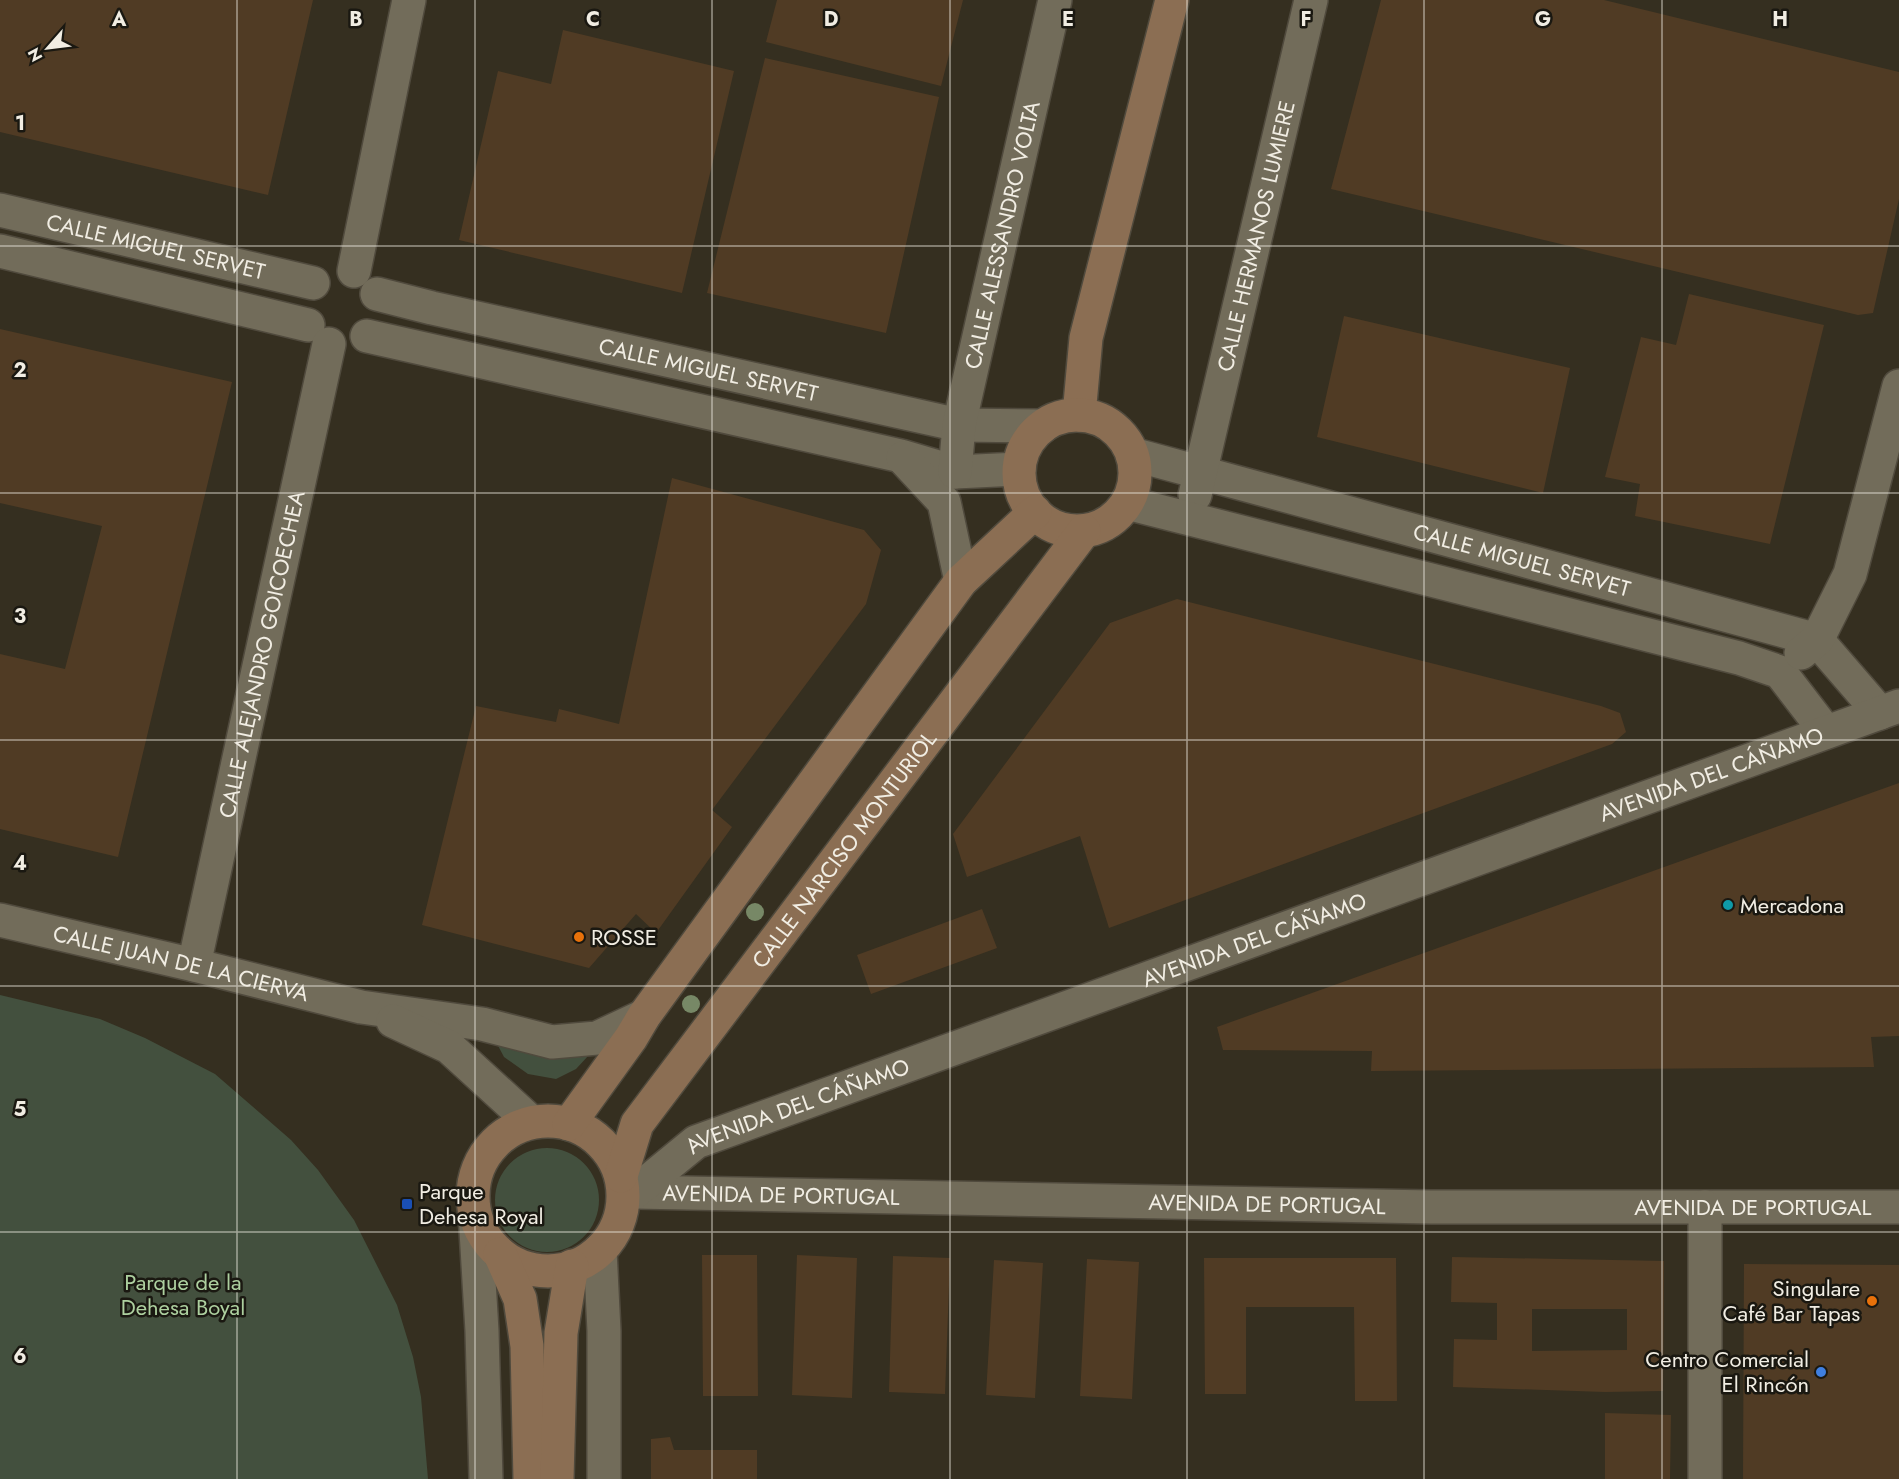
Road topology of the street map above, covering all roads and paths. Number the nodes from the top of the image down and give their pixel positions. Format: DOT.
graph roads {
  1 [pos="409,0"];
  2 [pos="1055,0"];
  3 [pos="1172,0"];
  4 [pos="1311,0"];
  5 [pos="0,210"];
  6 [pos="0,251"];
  7 [pos="354,271"];
  8 [pos="313,283"];
  9 [pos="377,294"];
  10 [pos="319,334"];
  11 [pos="367,336"];
  12 [pos="1899,386"];
  13 [pos="1079,415"];
  14 [pos="959,425"];
  15 [pos="1043,426"];
  16 [pos="1132,454"];
  17 [pos="902,456"];
  18 [pos="1019,469"];
  19 [pos="955,472"];
  20 [pos="1200,474"];
  21 [pos="1127,503"];
  22 [pos="1035,512"];
  23 [pos="1189,519"];
  24 [pos="1084,531"];
  25 [pos="961,581"];
  26 [pos="1817,640"];
  27 [pos="1780,672"];
  28 [pos="1890,710"];
  29 [pos="1826,732"];
  30 [pos="0,920"];
  31 [pos="194,965"];
  32 [pos="361,1007"];
  33 [pos="644,1016"];
  34 [pos="531,1122"];
  35 [pos="569,1124"];
  36 [pos="626,1188"];
  37 [pos="1705,1207"];
  38 [pos="1899,1207"];
  39 [pos="476,1214"];
  40 [pos="600,1250"];
  41 [pos="500,1254"];
  42 [pos="572,1266"];
  43 [pos="486,1479"];
  44 [pos="530,1479"];
  45 [pos="557,1479"];
  46 [pos="604,1479"];
  47 [pos="1705,1479"];
  1 -- 7 [label="street"];
  2 -- 14 [label="street, CALLE ALESSANDRO VOLTA"];
  3 -- 13 [label="main road"];
  4 -- 20 [label="street, CALLE HERMANOS LUMIERE"];
  5 -- 8 [label="street, CALLE MIGUEL SERVET"];
  6 -- 10 [label="street, CALLE MIGUEL SERVET"];
  7 -- 8 [label="street"];
  7 -- 9 [label="street"];
  8 -- 10 [label="street"];
  9 -- 11 [label="street"];
  9 -- 14 [label="street, CALLE MIGUEL SERVET"];
  10 -- 11 [label="street"];
  10 -- 31 [label="street, CALLE ALEJANDRO GOICOECHEA"];
  11 -- 17 [label="street, CALLE MIGUEL SERVET"];
  12 -- 26 [label="street"];
  13 -- 15 [label="main road"];
  13 -- 16 [label="main road"];
  14 -- 15 [label="street, CALLE MIGUEL SERVET"];
  14 -- 19 [label="street, CALLE ALESSANDRO VOLTA"];
  15 -- 18 [label="main road"];
  16 -- 20 [label="street, CALLE MIGUEL SERVET"];
  16 -- 21 [label="main road"];
  17 -- 19 [label="street, CALLE MIGUEL SERVET"];
  17 -- 25 [label="street"];
  18 -- 19 [label="street, CALLE MIGUEL SERVET"];
  18 -- 22 [label="main road"];
  20 -- 23 [label="street, CALLE HERMANOS LUMIERE"];
  20 -- 26 [label="street, CALLE MIGUEL SERVET"];
  21 -- 23 [label="street"];
  21 -- 24 [label="main road"];
  22 -- 24 [label="main road"];
  22 -- 25 [label="main road"];
  23 -- 27 [label="street"];
  24 -- 36 [label="main road, CALLE NARCISO MONTURIOL"];
  25 -- 33 [label="main road"];
  26 -- 27 [label="street"];
  26 -- 28 [label="street"];
  27 -- 29 [label="street"];
  28 -- 29 [label="street, AVENIDA DEL CÁÑAMO"];
  29 -- 36 [label="street, AVENIDA DEL CÁÑAMO"];
  30 -- 31 [label="street, CALLE JUAN DE LA CIERVA"];
  31 -- 32 [label="street, CALLE JUAN DE LA CIERVA"];
  32 -- 33 [label="street"];
  32 -- 34 [label="street"];
  33 -- 35 [label="main road"];
  34 -- 35 [label="main road"];
  34 -- 39 [label="main road"];
  35 -- 36 [label="main road"];
  36 -- 37 [label="street, AVENIDA DE PORTUGAL"];
  36 -- 40 [label="main road"];
  37 -- 38 [label="street, AVENIDA DE PORTUGAL"];
  37 -- 47 [label="street"];
  39 -- 41 [label="main road"];
  39 -- 43 [label="street"];
  40 -- 42 [label="main road"];
  40 -- 46 [label="street"];
  41 -- 42 [label="main road"];
  41 -- 44 [label="main road"];
  42 -- 45 [label="main road"];
}
